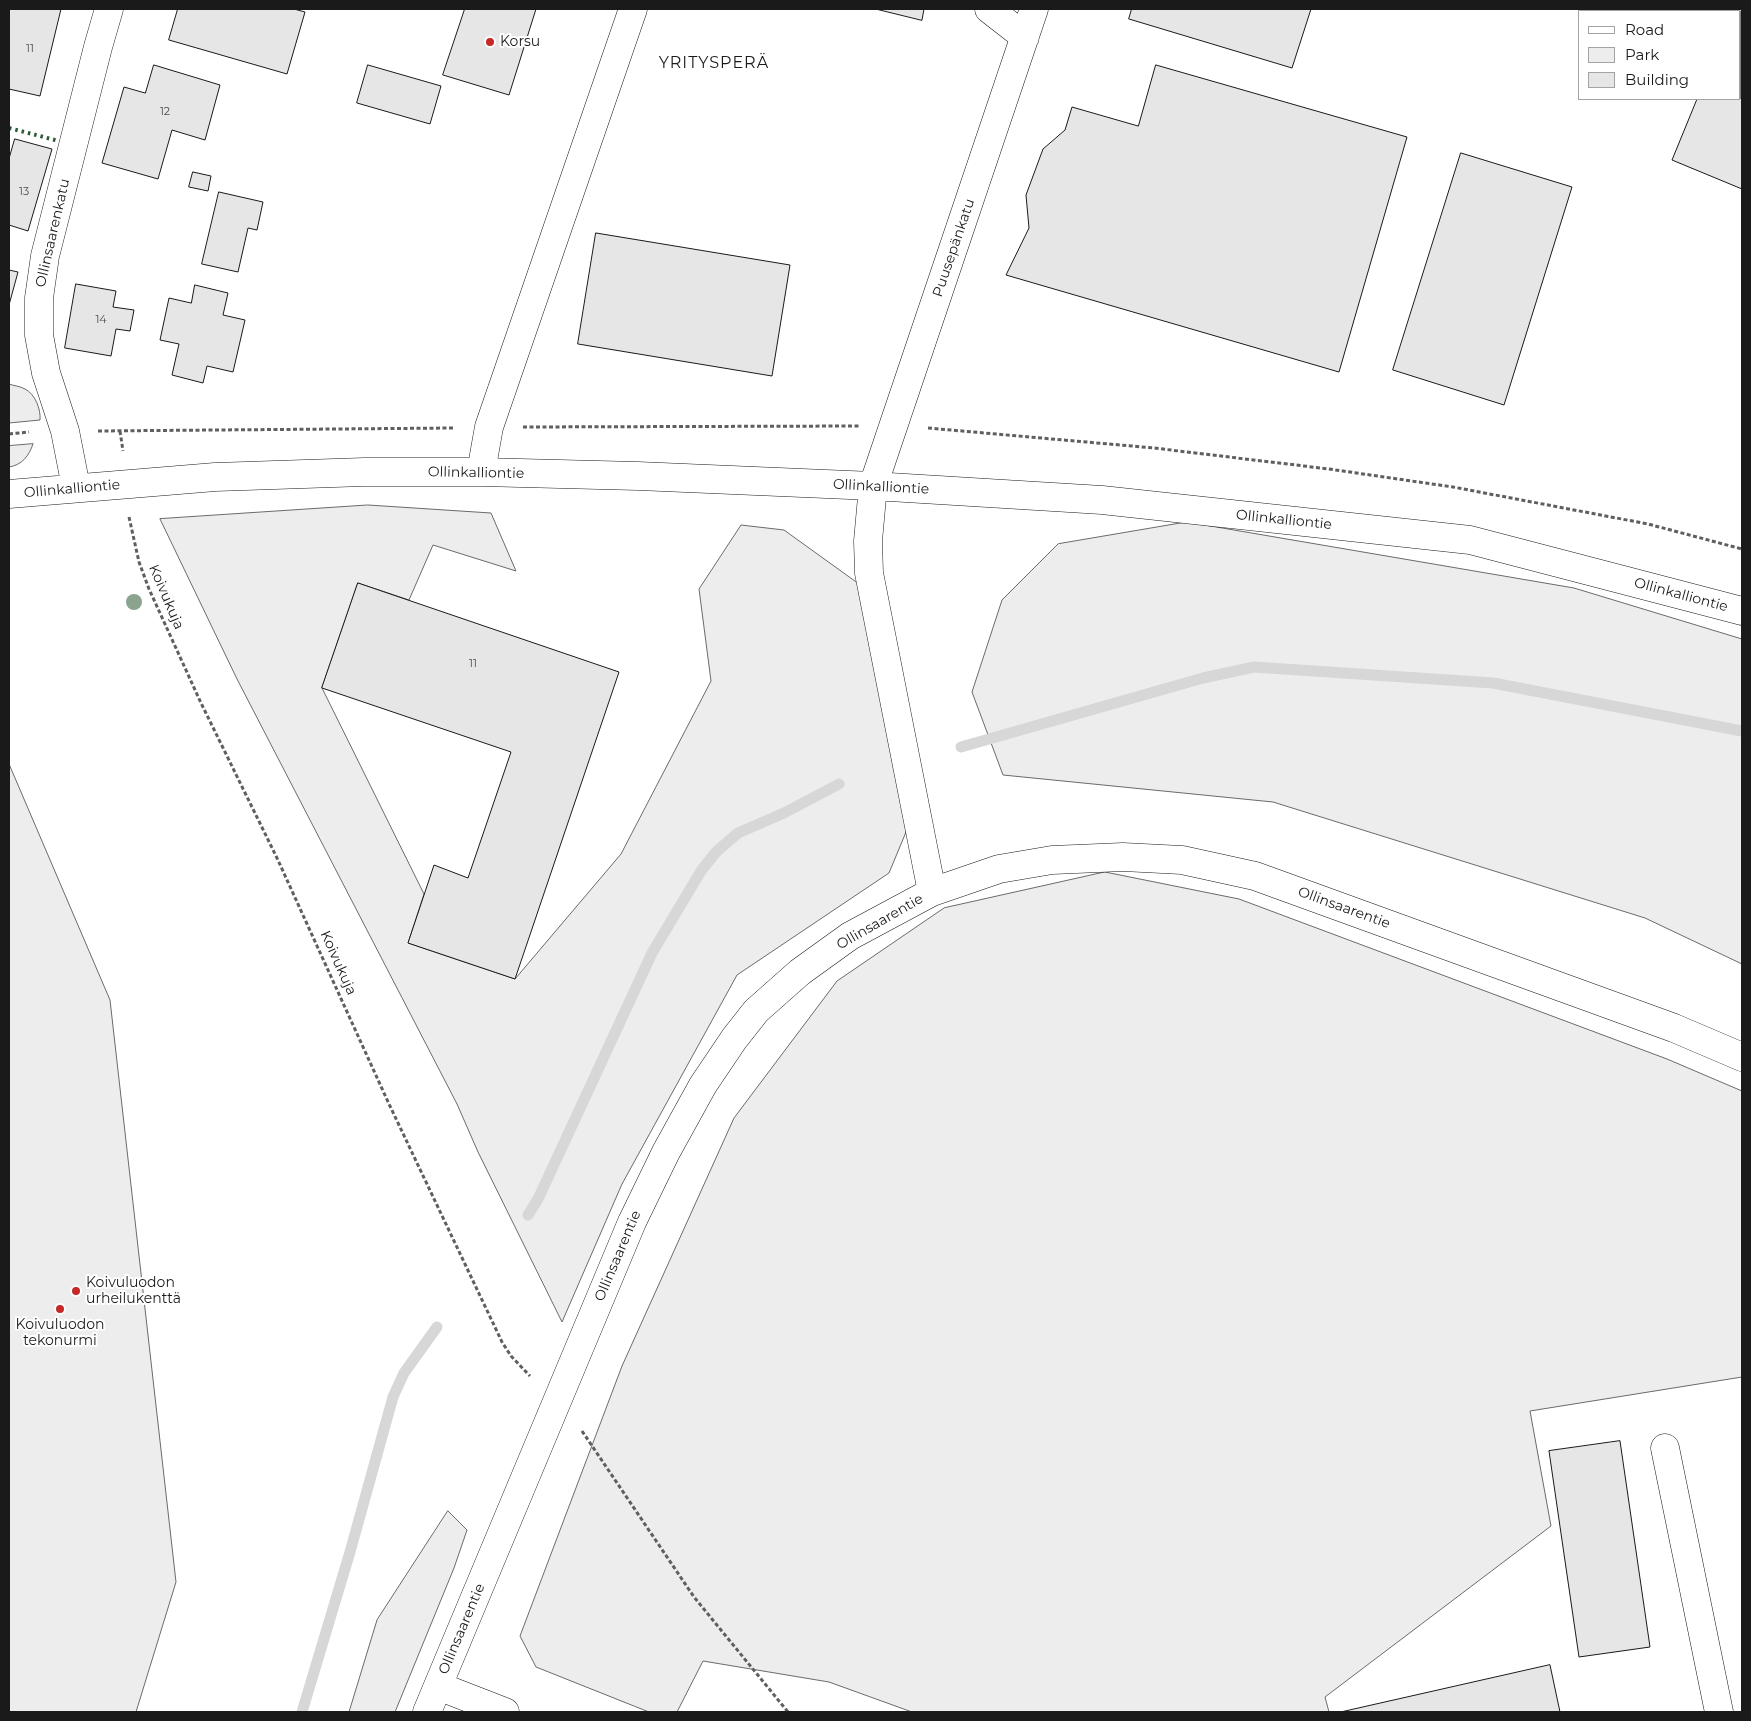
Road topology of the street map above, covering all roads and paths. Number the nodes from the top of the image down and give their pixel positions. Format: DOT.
graph roads {
  1 [pos="110,9"];
  2 [pos="633,9"];
  3 [pos="989,9"];
  4 [pos="1034,9"];
  5 [pos="1025,37"];
  6 [pos="481,472"];
  7 [pos="873,486"];
  8 [pos="76,487"];
  9 [pos="9,494"];
  10 [pos="129,518"];
  11 [pos="1741,608"];
  12 [pos="932,892"];
  13 [pos="1742,1057"];
  14 [pos="558,1396"];
  15 [pos="1665,1448"];
  16 [pos="438,1686"];
  17 [pos="427,1712"];
  18 [pos="504,1712"];
  19 [pos="788,1712"];
  20 [pos="1719,1712"];
  1 -- 8 [label="street, Ollinsaarenkatu"];
  2 -- 6 [label="street"];
  3 -- 5 [label="street"];
  4 -- 5 [label="street, Puusepänkatu"];
  5 -- 7 [label="street, Puusepänkatu"];
  6 -- 7 [label="street, Ollinkalliontie"];
  6 -- 8 [label="street, Ollinkalliontie"];
  7 -- 11 [label="street, Ollinkalliontie"];
  7 -- 12 [label="street, Ollinsaarentie"];
  8 -- 9 [label="street, Ollinkalliontie"];
  10 -- 14 [label="path, Koivukuja"];
  12 -- 13 [label="street, Ollinsaarentie"];
  12 -- 14 [label="street, Ollinsaarentie"];
  14 -- 16 [label="street, Ollinsaarentie"];
  14 -- 19 [label="path"];
  15 -- 20 [label="street"];
  16 -- 17 [label="street, Ollinsaarentie"];
  16 -- 18 [label="street"];
}
